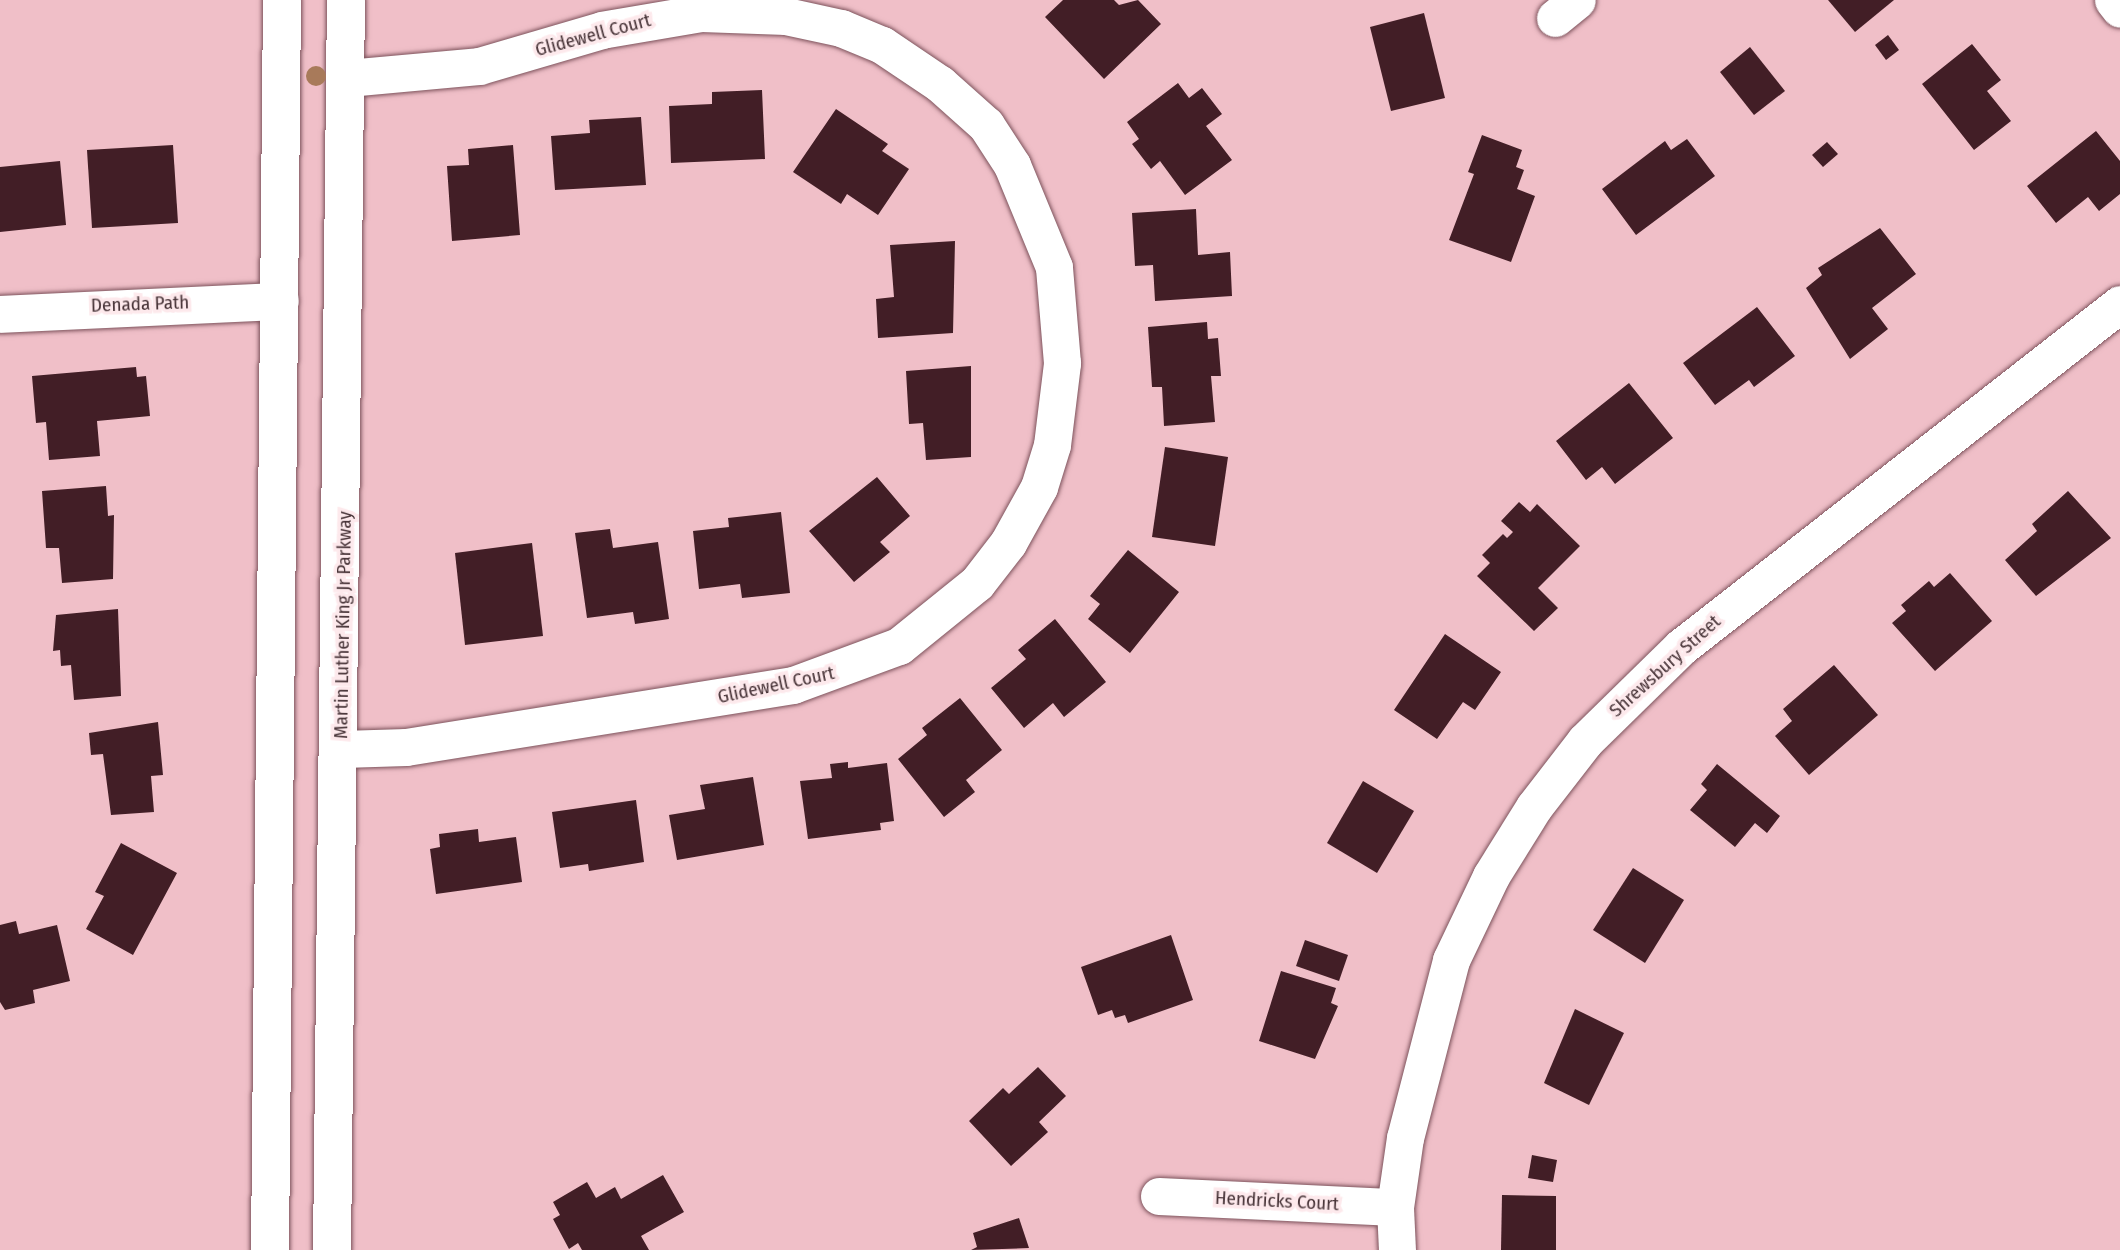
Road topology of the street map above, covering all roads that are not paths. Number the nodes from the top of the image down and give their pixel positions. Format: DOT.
graph roads {
  1 [pos="282,0"];
  2 [pos="346,0"];
  3 [pos="2113,0"];
  4 [pos="2120,9"];
  5 [pos="347,78"];
  6 [pos="279,301"];
  7 [pos="2120,304"];
  8 [pos="0,314"];
  9 [pos="342,749"];
  10 [pos="1159,1196"];
  11 [pos="1395,1207"];
  12 [pos="270,1250"];
  13 [pos="332,1250"];
  14 [pos="1397,1250"];
  1 -- 6 [label="main road"];
  2 -- 5 [label="main road, Martin Luther King Jr Parkway"];
  3 -- 4 [label="street"];
  5 -- 9 [label="main road, Martin Luther King Jr Parkway"];
  5 -- 9 [label="street, Glidewell Court"];
  6 -- 8 [label="street, Denada Path"];
  6 -- 12 [label="main road"];
  7 -- 11 [label="street, Shrewsbury Street"];
  9 -- 13 [label="main road, Martin Luther King Jr Parkway"];
  10 -- 11 [label="street, Hendricks Court"];
  11 -- 14 [label="street, Shrewsbury Street"];
}
